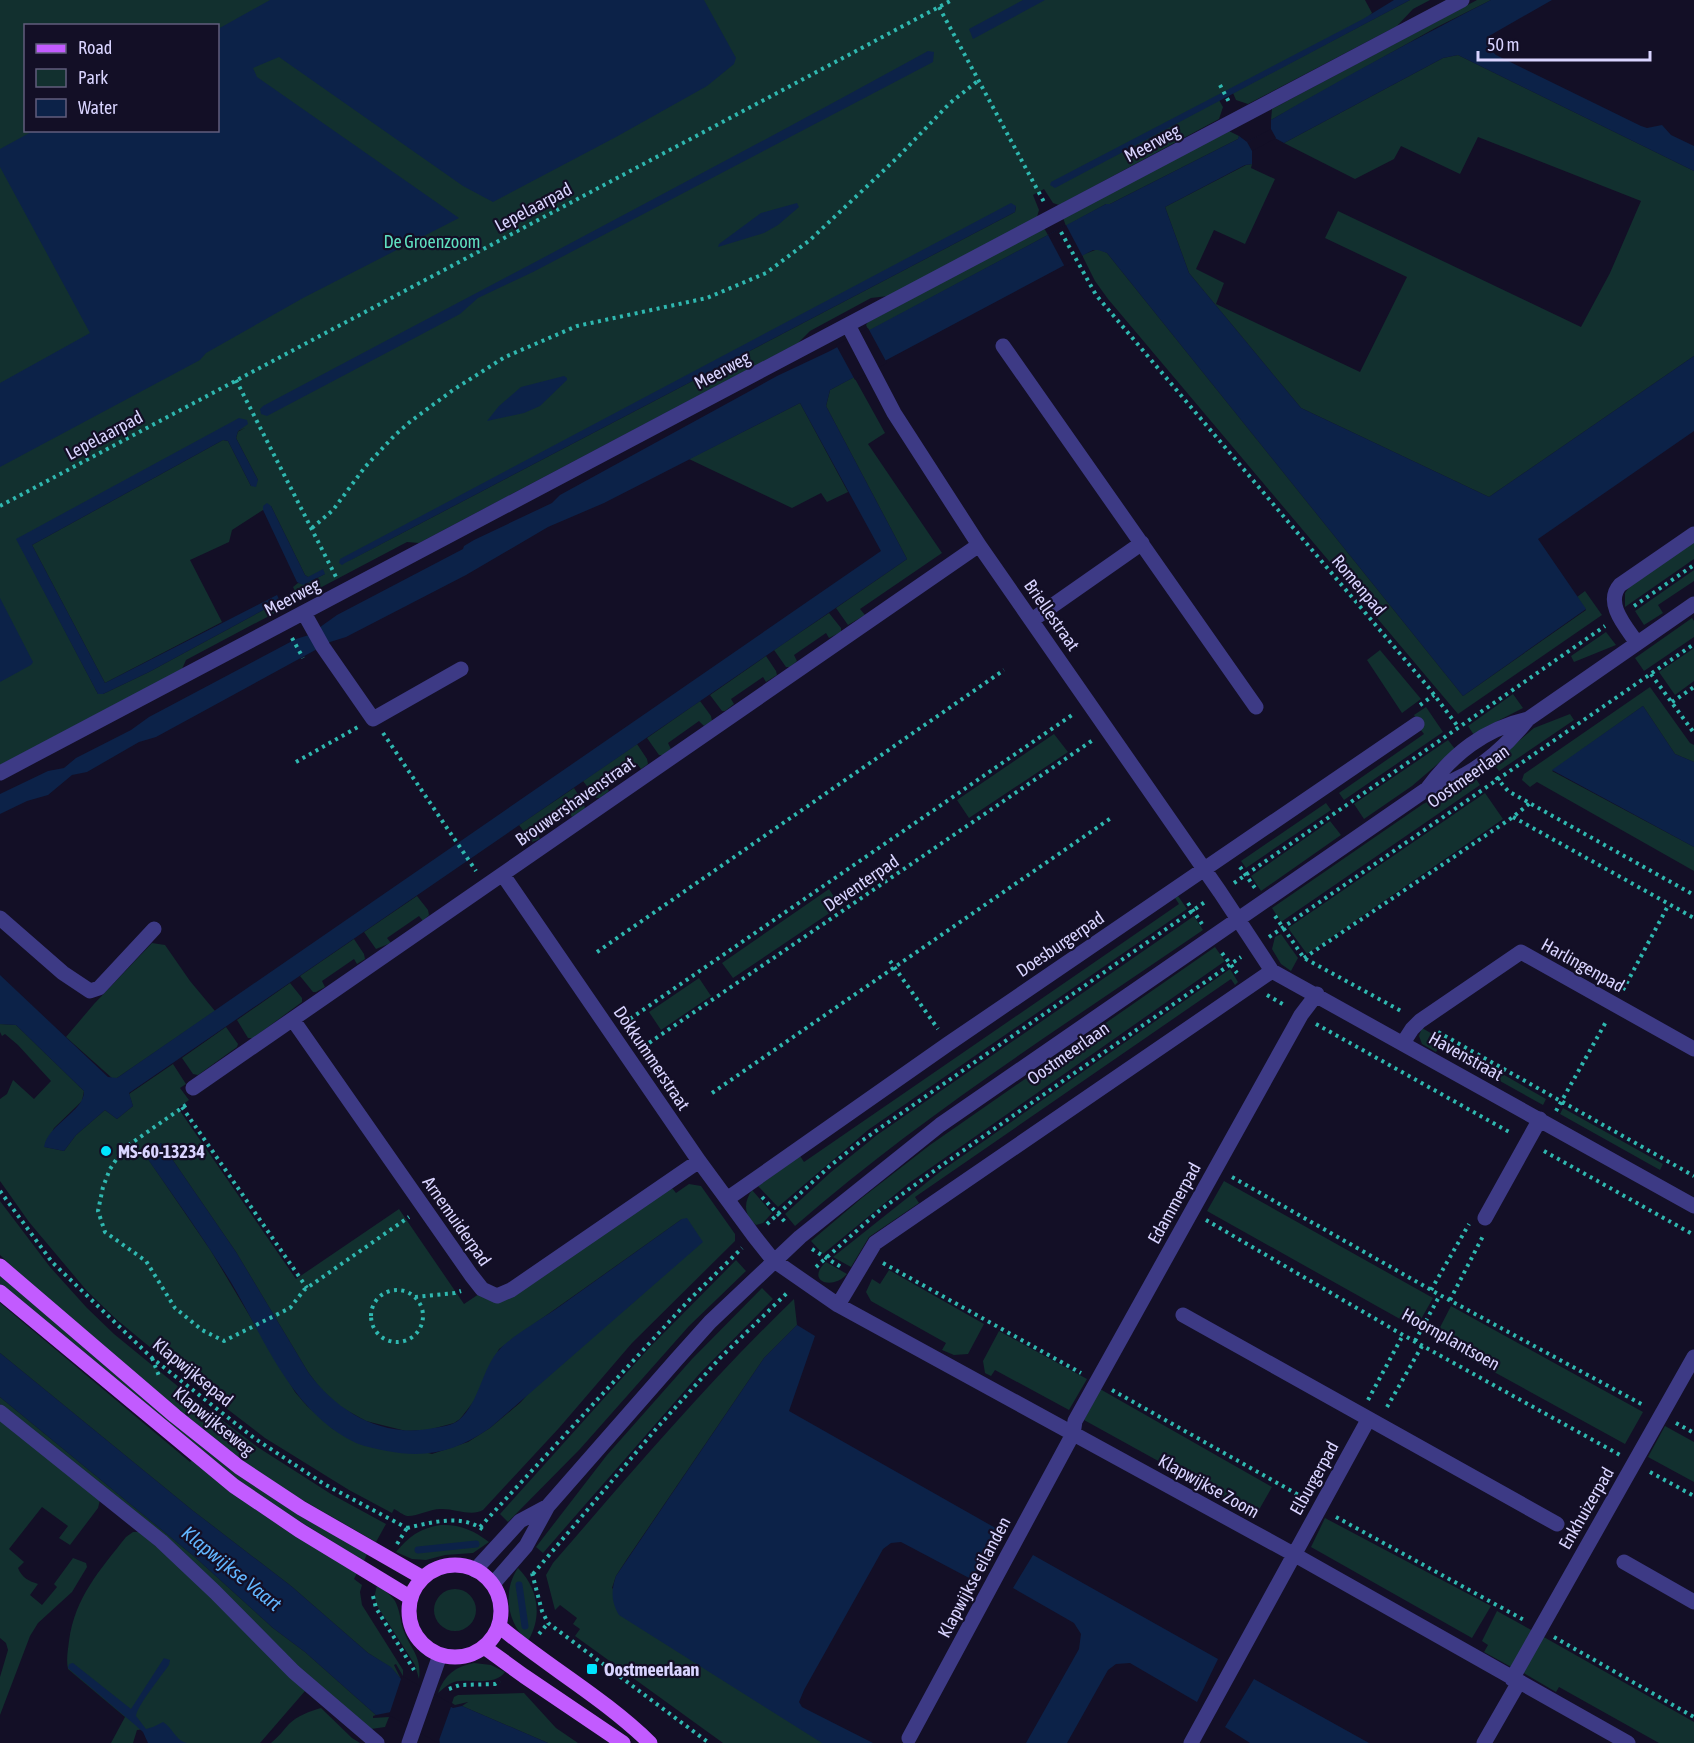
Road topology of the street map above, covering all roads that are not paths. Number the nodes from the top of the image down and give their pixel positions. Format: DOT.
graph roads {
  1 [pos="1462,0"];
  2 [pos="851,330"];
  3 [pos="1003,346"];
  4 [pos="1694,534"];
  5 [pos="1142,543"];
  6 [pos="979,545"];
  7 [pos="1694,604"];
  8 [pos="304,613"];
  9 [pos="1032,620"];
  10 [pos="1637,643"];
  11 [pos="461,669"];
  12 [pos="1256,707"];
  13 [pos="1528,719"];
  14 [pos="1417,724"];
  15 [pos="0,773"];
  16 [pos="1426,789"];
  17 [pos="1204,869"];
  18 [pos="503,875"];
  19 [pos="0,918"];
  20 [pos="1238,919"];
  21 [pos="154,929"];
  22 [pos="1272,970"];
  23 [pos="1317,994"];
  24 [pos="293,1020"];
  25 [pos="1403,1042"];
  26 [pos="1694,1049"];
  27 [pos="193,1088"];
  28 [pos="1540,1119"];
  29 [pos="699,1161"];
  30 [pos="727,1199"];
  31 [pos="1694,1206"];
  32 [pos="1485,1218"];
  33 [pos="773,1260"];
  34 [pos="0,1266"];
  35 [pos="0,1292"];
  36 [pos="838,1305"];
  37 [pos="1183,1315"];
  38 [pos="1694,1357"];
  39 [pos="0,1412"];
  40 [pos="1368,1420"];
  41 [pos="1073,1434"];
  42 [pos="548,1506"];
  43 [pos="1557,1524"];
  44 [pos="1295,1555"];
  45 [pos="1624,1562"];
  46 [pos="475,1570"];
  47 [pos="423,1578"];
  48 [pos="493,1584"];
  49 [pos="411,1598"];
  50 [pos="1694,1602"];
  51 [pos="499,1626"];
  52 [pos="484,1647"];
  53 [pos="440,1655"];
  54 [pos="1515,1680"];
  55 [pos="411,1736"];
  56 [pos="909,1738"];
  57 [pos="377,1743"];
  58 [pos="623,1743"];
  59 [pos="650,1743"];
  60 [pos="1191,1743"];
  61 [pos="1484,1743"];
  62 [pos="1628,1743"];
  1 -- 2 [label="street, Meerweg"];
  2 -- 6 [label="street, Briellestraat"];
  2 -- 8 [label="street, Meerweg"];
  3 -- 5 [label="street"];
  4 -- 10 [label="street"];
  5 -- 9 [label="street"];
  5 -- 12 [label="street"];
  6 -- 9 [label="street, Briellestraat"];
  6 -- 18 [label="street, Brouwershavenstraat"];
  7 -- 10 [label="street, Oostmeerlaan"];
  8 -- 11 [label="street"];
  8 -- 15 [label="street, Meerweg"];
  9 -- 17 [label="street, Briellestraat"];
  10 -- 13 [label="street, Oostmeerlaan"];
  13 -- 16 [label="street, Oostmeerlaan"];
  13 -- 16 [label="street, Oostmeerlaan"];
  14 -- 17 [label="street, Doesburgerpad"];
  16 -- 20 [label="street, Oostmeerlaan"];
  17 -- 20 [label="street, Briellestraat"];
  17 -- 30 [label="street, Doesburgerpad"];
  18 -- 24 [label="street, Brouwershavenstraat"];
  18 -- 29 [label="street, Dokkummerstraat"];
  19 -- 21 [label="street"];
  20 -- 22 [label="street, Havenstraat"];
  20 -- 33 [label="street, Oostmeerlaan"];
  22 -- 23 [label="street, Havenstraat"];
  22 -- 36 [label="street"];
  23 -- 25 [label="street, Havenstraat"];
  23 -- 41 [label="street, Edammerpad"];
  24 -- 27 [label="street, Brouwershavenstraat"];
  24 -- 29 [label="street, Arnemuiderpad"];
  25 -- 26 [label="street, Harlingenpad"];
  25 -- 28 [label="street, Havenstraat"];
  28 -- 31 [label="street, Havenstraat"];
  28 -- 32 [label="street"];
  29 -- 30 [label="street, Dokkummerstraat"];
  30 -- 33 [label="street, Dokkummerstraat"];
  33 -- 36 [label="street, Klapwijkse Zoom"];
  33 -- 42 [label="street, Oostmeerlaan"];
  34 -- 47 [label="main road, Klapwijkseweg"];
  35 -- 49 [label="main road, Klapwijkseweg"];
  36 -- 41 [label="street, Klapwijkse Zoom"];
  37 -- 40 [label="street"];
  38 -- 54 [label="street, Enkhuizerpad"];
  39 -- 57 [label="street"];
  40 -- 43 [label="street"];
  40 -- 44 [label="street, Elburgerpad"];
  41 -- 44 [label="street, Klapwijkse Zoom"];
  41 -- 56 [label="street, Klapwijkse eilanden"];
  42 -- 46 [label="street, Oostmeerlaan"];
  42 -- 48 [label="street, Oostmeerlaan"];
  44 -- 54 [label="street, Klapwijkse Zoom"];
  44 -- 60 [label="street"];
  45 -- 50 [label="street"];
  46 -- 47 [label="main road"];
  46 -- 48 [label="main road"];
  47 -- 49 [label="main road"];
  48 -- 51 [label="main road"];
  49 -- 53 [label="main road"];
  51 -- 52 [label="main road"];
  51 -- 59 [label="main road"];
  52 -- 53 [label="main road"];
  52 -- 58 [label="main road"];
  53 -- 55 [label="street"];
  54 -- 61 [label="street"];
  54 -- 62 [label="street, Klapwijkse Zoom"];
}
